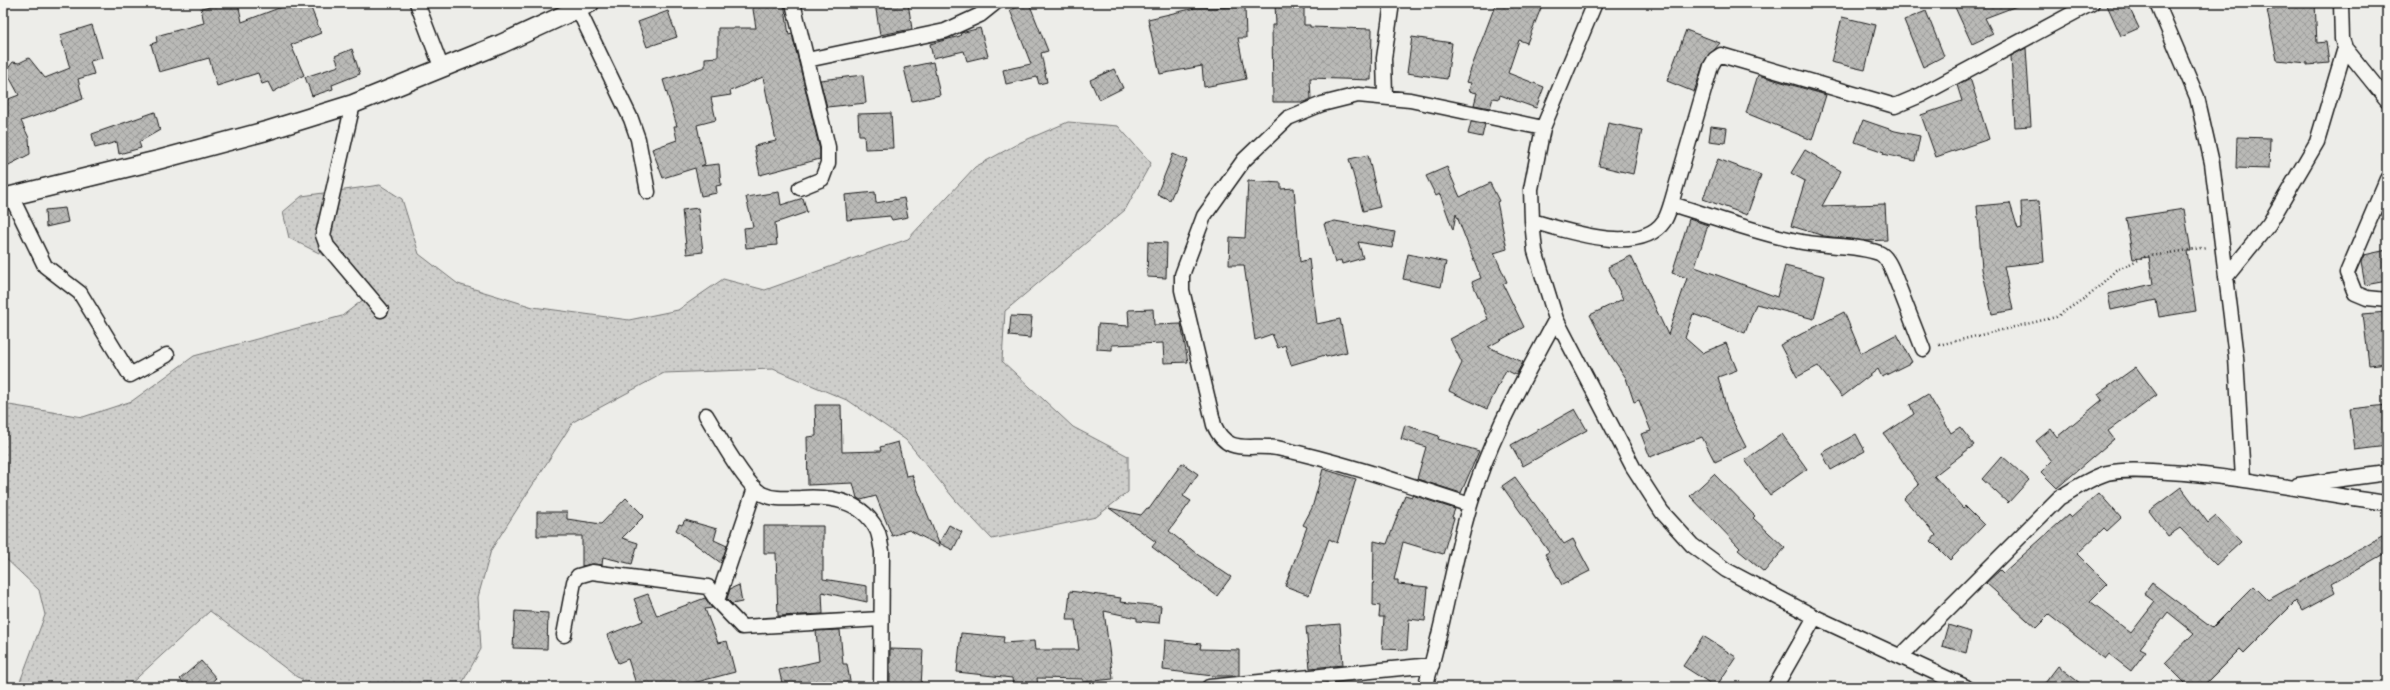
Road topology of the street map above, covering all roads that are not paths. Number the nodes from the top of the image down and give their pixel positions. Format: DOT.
graph roads {
  1 [pos="417,3"];
  2 [pos="793,3"];
  3 [pos="995,3"];
  4 [pos="1392,3"];
  5 [pos="1595,3"];
  6 [pos="2092,3"];
  7 [pos="2157,3"];
  8 [pos="2341,3"];
  9 [pos="584,6"];
  10 [pos="2345,48"];
  11 [pos="807,60"];
  12 [pos="442,68"];
  13 [pos="1386,96"];
  14 [pos="2387,100"];
  15 [pos="353,104"];
  16 [pos="1543,128"];
  17 [pos="2387,179"];
  18 [pos="800,188"];
  19 [pos="648,192"];
  20 [pos="7,197"];
  21 [pos="1671,204"];
  22 [pos="1532,221"];
  23 [pos="2226,277"];
  24 [pos="2387,300"];
  25 [pos="381,310"];
  26 [pos="1556,319"];
  27 [pos="1923,349"];
  28 [pos="167,355"];
  29 [pos="706,415"];
  30 [pos="2387,473"];
  31 [pos="2243,479"];
  32 [pos="2285,487"];
  33 [pos="755,488"];
  34 [pos="2387,503"];
  35 [pos="1470,505"];
  36 [pos="717,602"];
  37 [pos="1815,617"];
  38 [pos="881,619"];
  39 [pos="564,635"];
  40 [pos="1901,656"];
  41 [pos="1432,665"];
  42 [pos="881,687"];
  43 [pos="1208,687"];
  44 [pos="1425,687"];
  45 [pos="1775,687"];
  46 [pos="1966,687"];
  1 -- 12 [label="street"];
  2 -- 11 [label="street"];
  3 -- 11 [label="street"];
  4 -- 13 [label="street"];
  5 -- 16 [label="street"];
  6 -- 21 [label="street"];
  7 -- 23 [label="street"];
  8 -- 10 [label="street"];
  9 -- 12 [label="street"];
  9 -- 19 [label="street"];
  10 -- 14 [label="street"];
  10 -- 23 [label="street"];
  11 -- 18 [label="street"];
  12 -- 15 [label="street"];
  13 -- 16 [label="street"];
  13 -- 35 [label="street"];
  15 -- 20 [label="street"];
  15 -- 25 [label="street"];
  16 -- 22 [label="street"];
  17 -- 24 [label="street"];
  20 -- 28 [label="street"];
  21 -- 22 [label="street"];
  21 -- 27 [label="street"];
  22 -- 26 [label="street"];
  23 -- 31 [label="street"];
  26 -- 35 [label="street"];
  26 -- 37 [label="street"];
  29 -- 33 [label="street"];
  30 -- 32 [label="street"];
  31 -- 32 [label="street"];
  31 -- 40 [label="street"];
  32 -- 34 [label="street"];
  33 -- 36 [label="street"];
  33 -- 38 [label="street"];
  35 -- 41 [label="street"];
  36 -- 38 [label="street"];
  36 -- 39 [label="street"];
  37 -- 40 [label="street"];
  37 -- 45 [label="street"];
  38 -- 42 [label="street"];
  40 -- 46 [label="street"];
  41 -- 43 [label="street"];
  41 -- 44 [label="street"];
}
